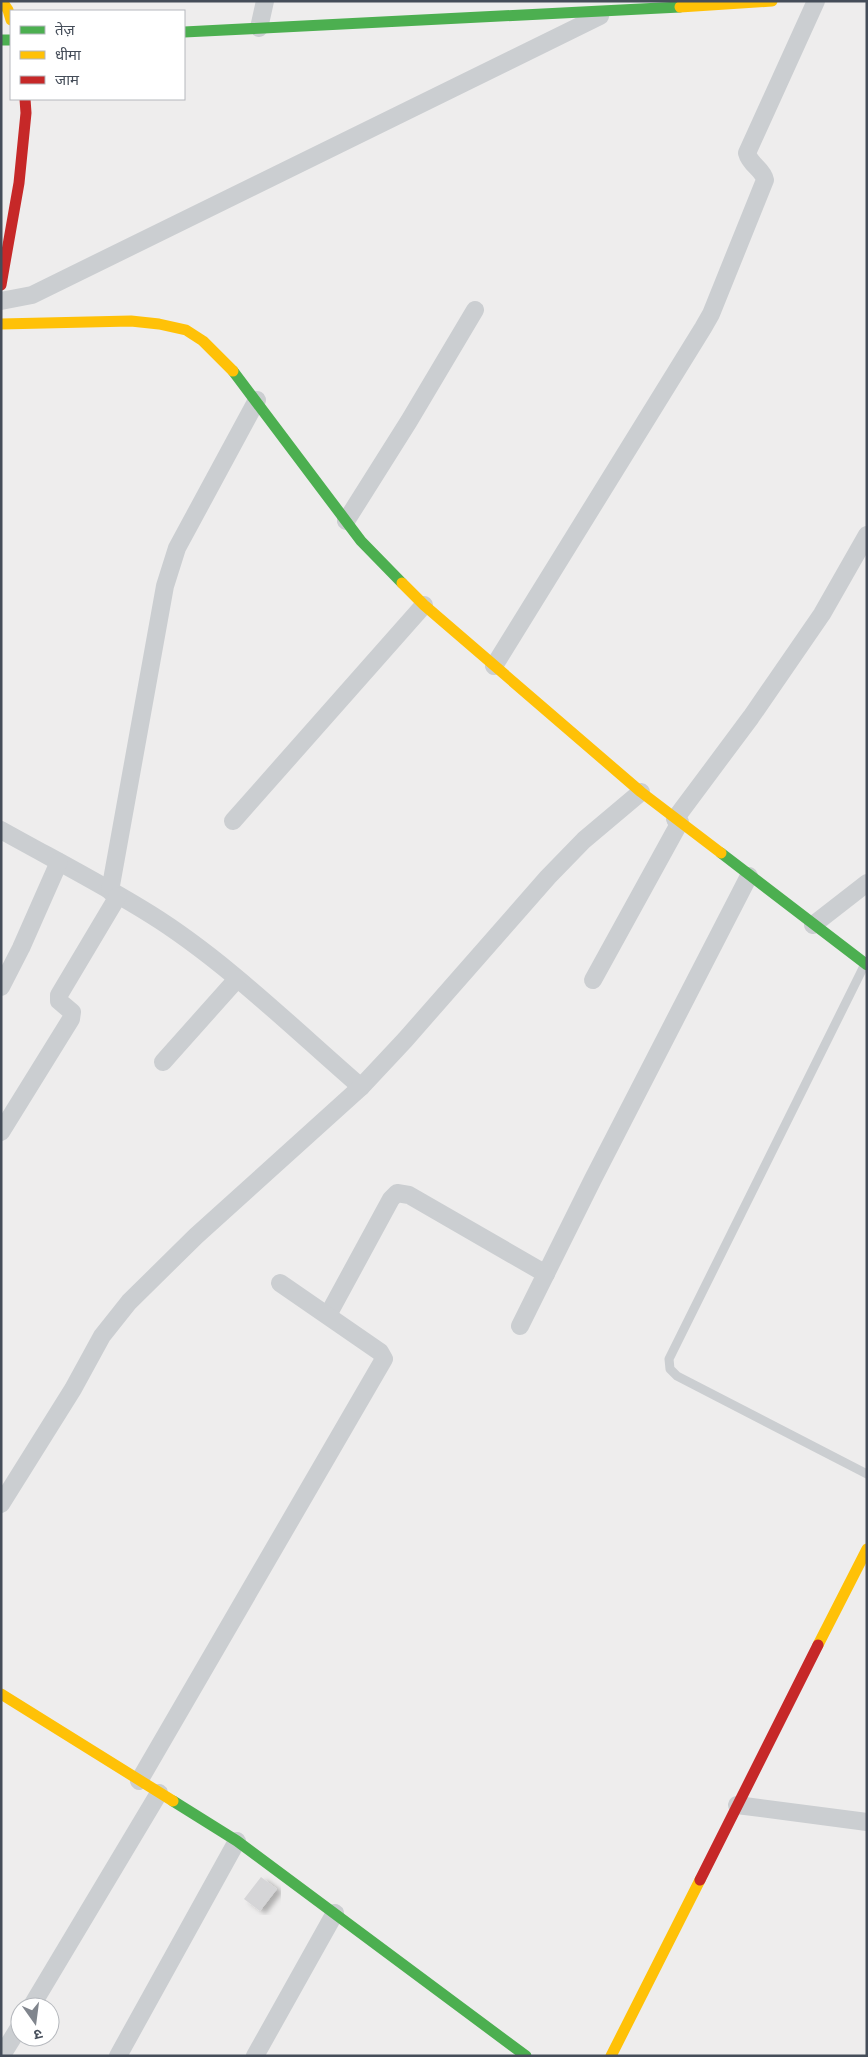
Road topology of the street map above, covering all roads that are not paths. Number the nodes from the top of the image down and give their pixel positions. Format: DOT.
graph roads {
  1 [pos="2,1"];
  2 [pos="264,1"];
  3 [pos="772,1"];
  4 [pos="816,1"];
  5 [pos="607,12"];
  6 [pos="10,17"];
  7 [pos="259,28"];
  8 [pos="185,32"];
  9 [pos="25,100"];
  10 [pos="1,285"];
  11 [pos="1,302"];
  12 [pos="475,310"];
  13 [pos="1,324"];
  14 [pos="257,400"];
  15 [pos="346,521"];
  16 [pos="867,535"];
  17 [pos="424,606"];
  18 [pos="494,666"];
  19 [pos="641,792"];
  20 [pos="678,820"];
  21 [pos="234,821"];
  22 [pos="1,830"];
  23 [pos="59,862"];
  24 [pos="749,876"];
  25 [pos="867,883"];
  26 [pos="114,894"];
  27 [pos="814,925"];
  28 [pos="866,965"];
  29 [pos="237,979"];
  30 [pos="594,980"];
  31 [pos="1,987"];
  32 [pos="164,1062"];
  33 [pos="361,1087"];
  34 [pos="1,1132"];
  35 [pos="546,1274"];
  36 [pos="280,1283"];
  37 [pos="328,1316"];
  38 [pos="520,1326"];
  39 [pos="867,1474"];
  40 [pos="1,1504"];
  41 [pos="867,1549"];
  42 [pos="1,1694"];
  43 [pos="139,1781"];
  44 [pos="159,1793"];
  45 [pos="737,1805"];
  46 [pos="867,1822"];
  47 [pos="237,1841"];
  48 [pos="335,1913"];
  49 [pos="37,1997"];
  50 [pos="10,2042"];
  51 [pos="516,2053"];
  52 [pos="2,2055"];
  53 [pos="118,2056"];
  54 [pos="255,2056"];
  55 [pos="611,2056"];
  1 -- 6 [label="street"];
  2 -- 7 [label="street"];
  3 -- 5 [label="street"];
  4 -- 18 [label="street"];
  5 -- 7 [label="street"];
  5 -- 11 [label="street"];
  7 -- 8 [label="street"];
  9 -- 10 [label="street"];
  12 -- 15 [label="street"];
  13 -- 14 [label="street"];
  14 -- 15 [label="street"];
  14 -- 26 [label="street"];
  15 -- 17 [label="street"];
  16 -- 20 [label="street"];
  17 -- 18 [label="street"];
  17 -- 21 [label="street"];
  18 -- 19 [label="street"];
  19 -- 20 [label="street"];
  19 -- 33 [label="street"];
  20 -- 24 [label="street"];
  20 -- 30 [label="street"];
  22 -- 23 [label="street"];
  23 -- 26 [label="street"];
  23 -- 31 [label="street"];
  24 -- 27 [label="street"];
  24 -- 35 [label="street"];
  25 -- 27 [label="street"];
  26 -- 29 [label="street"];
  26 -- 34 [label="street"];
  27 -- 28 [label="street"];
  28 -- 39 [label="lane"];
  29 -- 32 [label="street"];
  29 -- 33 [label="street"];
  33 -- 40 [label="street"];
  35 -- 37 [label="street"];
  35 -- 38 [label="street"];
  36 -- 37 [label="street"];
  37 -- 43 [label="street"];
  41 -- 45 [label="street"];
  42 -- 43 [label="street"];
  43 -- 44 [label="street"];
  44 -- 47 [label="street"];
  44 -- 49 [label="street"];
  45 -- 46 [label="street"];
  45 -- 55 [label="street"];
  47 -- 48 [label="street"];
  47 -- 53 [label="street"];
  48 -- 51 [label="street"];
  48 -- 54 [label="street"];
  50 -- 52 [label="street"];
}
